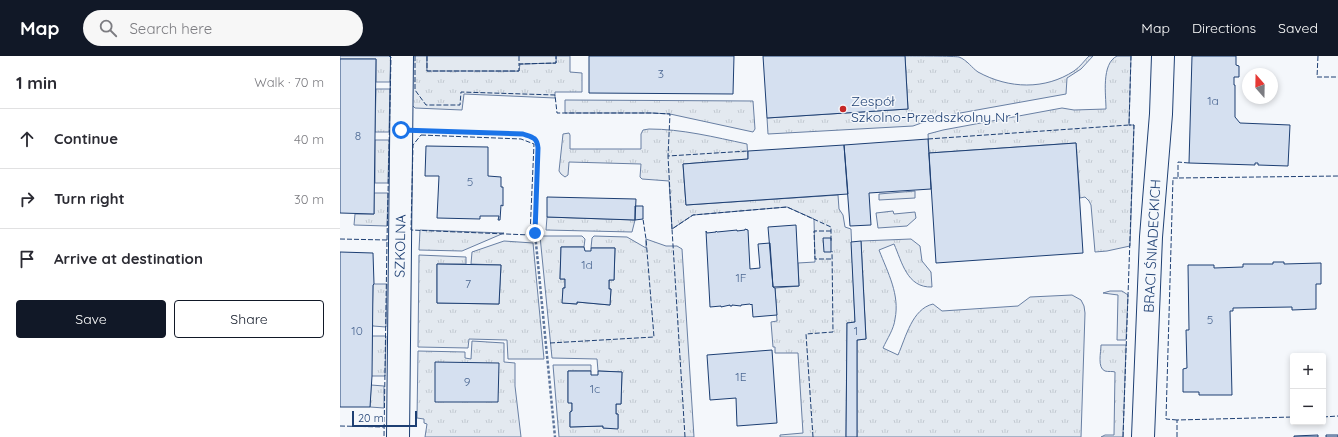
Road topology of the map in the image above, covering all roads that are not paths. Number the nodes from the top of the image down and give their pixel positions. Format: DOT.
graph roads {
  1 [pos="402,56"];
  2 [pos="1163,56"];
  3 [pos="398,437"];
  4 [pos="1144,437"];
  1 -- 3 [label="street, SZKOLNA"];
  2 -- 4 [label="street, BRACI ŚNIADECKICH"];
}
